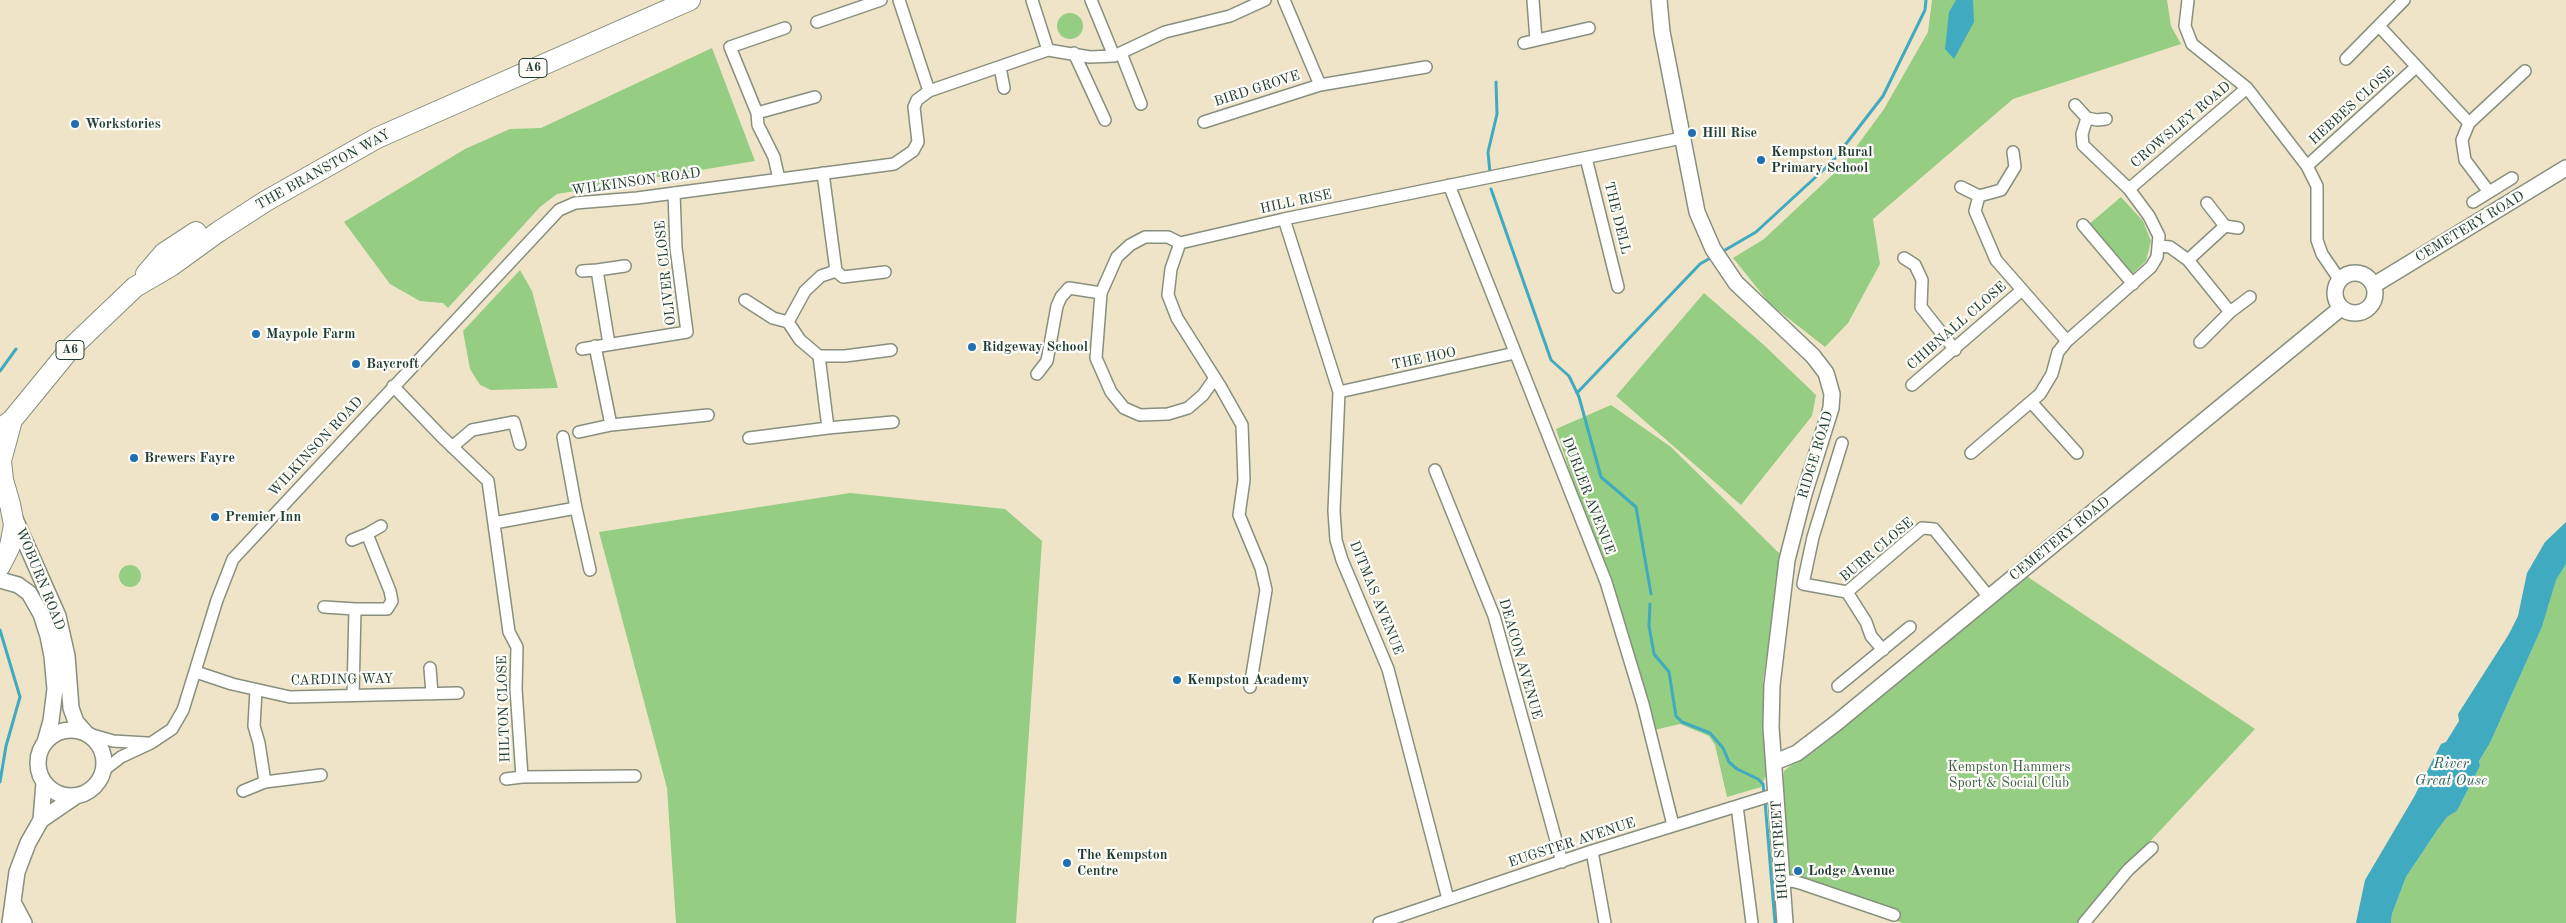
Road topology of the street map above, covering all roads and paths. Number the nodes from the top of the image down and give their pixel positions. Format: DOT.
graph roads {
  1 [pos="690,0"];
  2 [pos="881,0"];
  3 [pos="898,0"];
  4 [pos="1032,0"];
  5 [pos="1091,0"];
  6 [pos="1266,0"];
  7 [pos="1284,0"];
  8 [pos="1533,0"];
  9 [pos="1659,0"];
  10 [pos="2188,0"];
  11 [pos="2404,0"];
  12 [pos="817,22"];
  13 [pos="2379,26"];
  14 [pos="785,28"];
  15 [pos="1589,28"];
  16 [pos="1048,50"];
  17 [pos="1074,53"];
  18 [pos="1117,54"];
  19 [pos="2346,59"];
  20 [pos="1426,66"];
  21 [pos="2416,67"];
  22 [pos="1000,68"];
  23 [pos="2525,71"];
  24 [pos="1320,85"];
  25 [pos="1004,88"];
  26 [pos="2247,88"];
  27 [pos="929,91"];
  28 [pos="815,97"];
  29 [pos="1141,104"];
  30 [pos="2076,104"];
  31 [pos="757,113"];
  32 [pos="2087,118"];
  33 [pos="2106,119"];
  34 [pos="1105,120"];
  35 [pos="1204,122"];
  36 [pos="2469,123"];
  37 [pos="1682,138"];
  38 [pos="2013,152"];
  39 [pos="1586,158"];
  40 [pos="2308,166"];
  41 [pos="2566,168"];
  42 [pos="823,173"];
  43 [pos="2512,178"];
  44 [pos="778,179"];
  45 [pos="1449,185"];
  46 [pos="1961,186"];
  47 [pos="2129,189"];
  48 [pos="2489,192"];
  49 [pos="674,193"];
  50 [pos="1979,196"];
  51 [pos="2473,202"];
  52 [pos="2207,203"];
  53 [pos="1284,219"];
  54 [pos="2083,225"];
  55 [pos="2225,226"];
  56 [pos="2238,228"];
  57 [pos="1180,243"];
  58 [pos="2159,246"];
  59 [pos="1904,258"];
  60 [pos="2188,260"];
  61 [pos="625,266"];
  62 [pos="596,270"];
  63 [pos="582,271"];
  64 [pos="836,271"];
  65 [pos="885,272"];
  66 [pos="2339,279"];
  67 [pos="2132,284"];
  68 [pos="2374,285"];
  69 [pos="1618,287"];
  70 [pos="2022,290"];
  71 [pos="1101,293"];
  72 [pos="2250,297"];
  73 [pos="745,300"];
  74 [pos="2341,308"];
  75 [pos="2230,312"];
  76 [pos="788,322"];
  77 [pos="2067,341"];
  78 [pos="2200,342"];
  79 [pos="609,344"];
  80 [pos="595,346"];
  81 [pos="582,349"];
  82 [pos="891,350"];
  83 [pos="1955,350"];
  84 [pos="1516,353"];
  85 [pos="819,356"];
  86 [pos="1037,374"];
  87 [pos="1215,378"];
  88 [pos="1912,385"];
  89 [pos="393,386"];
  90 [pos="1339,392"];
  91 [pos="2031,402"];
  92 [pos="708,415"];
  93 [pos="893,422"];
  94 [pos="6,425"];
  95 [pos="611,425"];
  96 [pos="828,428"];
  97 [pos="579,432"];
  98 [pos="563,437"];
  99 [pos="749,438"];
  100 [pos="1842,443"];
  101 [pos="520,444"];
  102 [pos="452,447"];
  103 [pos="1971,453"];
  104 [pos="2077,453"];
  105 [pos="1435,470"];
  106 [pos="7,502"];
  107 [pos="576,508"];
  108 [pos="494,523"];
  109 [pos="381,526"];
  110 [pos="367,534"];
  111 [pos="352,540"];
  112 [pos="0,566"];
  113 [pos="590,570"];
  114 [pos="0,580"];
  115 [pos="1847,592"];
  116 [pos="1989,597"];
  117 [pos="324,607"];
  118 [pos="356,609"];
  119 [pos="1910,627"];
  120 [pos="1883,650"];
  121 [pos="430,668"];
  122 [pos="196,672"];
  123 [pos="1838,686"];
  124 [pos="1250,688"];
  125 [pos="256,690"];
  126 [pos="458,693"];
  127 [pos="432,694"];
  128 [pos="353,695"];
  129 [pos="87,733"];
  130 [pos="45,742"];
  131 [pos="152,743"];
  132 [pos="104,770"];
  133 [pos="1775,770"];
  134 [pos="322,775"];
  135 [pos="635,776"];
  136 [pos="522,777"];
  137 [pos="506,779"];
  138 [pos="265,782"];
  139 [pos="44,783"];
  140 [pos="243,790"];
  141 [pos="76,796"];
  142 [pos="1768,796"];
  143 [pos="1736,806"];
  144 [pos="41,820"];
  145 [pos="1674,825"];
  146 [pos="2152,848"];
  147 [pos="1592,851"];
  148 [pos="1562,862"];
  149 [pos="1782,882"];
  150 [pos="1448,899"];
  151 [pos="14,904"];
  152 [pos="1894,915"];
  153 [pos="10,923"];
  154 [pos="24,923"];
  155 [pos="1379,923"];
  156 [pos="1605,923"];
  157 [pos="1752,923"];
  158 [pos="1785,923"];
  159 [pos="2084,923"];
  1 -- 94 [label="highway, THE BRANSTON WAY / A6"];
  2 -- 12 [label="street"];
  3 -- 27 [label="street"];
  4 -- 16 [label="street"];
  5 -- 18 [label="street"];
  6 -- 18 [label="street"];
  7 -- 24 [label="street, BIRD GROVE"];
  8 -- 15 [label="street"];
  9 -- 37 [label="main road, RIDGE ROAD"];
  10 -- 26 [label="street"];
  11 -- 13 [label="street"];
  13 -- 19 [label="street"];
  13 -- 21 [label="street"];
  14 -- 31 [label="street"];
  16 -- 17 [label="street"];
  16 -- 22 [label="street"];
  17 -- 18 [label="street"];
  17 -- 34 [label="street"];
  18 -- 29 [label="street"];
  20 -- 24 [label="street, BIRD GROVE"];
  21 -- 36 [label="street"];
  21 -- 40 [label="street, HEBBES CLOSE"];
  22 -- 25 [label="street"];
  22 -- 27 [label="street"];
  23 -- 36 [label="street"];
  24 -- 35 [label="street, BIRD GROVE"];
  26 -- 40 [label="street"];
  26 -- 47 [label="street, CROWSLEY ROAD"];
  27 -- 42 [label="street, WILKINSON ROAD"];
  28 -- 31 [label="street"];
  30 -- 32 [label="street"];
  31 -- 44 [label="street"];
  32 -- 33 [label="street"];
  32 -- 47 [label="street"];
  36 -- 48 [label="street"];
  37 -- 39 [label="street, HILL RISE"];
  37 -- 133 [label="main road, RIDGE ROAD"];
  38 -- 50 [label="street"];
  39 -- 45 [label="street, HILL RISE"];
  39 -- 69 [label="street, THE DELL"];
  40 -- 66 [label="street"];
  41 -- 68 [label="main road, CEMETERY ROAD"];
  42 -- 44 [label="street, WILKINSON ROAD"];
  42 -- 64 [label="street"];
  43 -- 48 [label="street"];
  44 -- 49 [label="street, WILKINSON ROAD"];
  45 -- 53 [label="street, HILL RISE"];
  45 -- 84 [label="street, DURLER AVENUE"];
  46 -- 50 [label="street"];
  47 -- 58 [label="street, CROWSLEY ROAD"];
  48 -- 51 [label="street"];
  49 -- 79 [label="street, OLIVER CLOSE"];
  49 -- 89 [label="street, WILKINSON ROAD"];
  50 -- 70 [label="street"];
  52 -- 55 [label="street"];
  53 -- 57 [label="street, HILL RISE"];
  53 -- 90 [label="street, DITMAS AVENUE"];
  54 -- 67 [label="street"];
  55 -- 56 [label="street"];
  55 -- 60 [label="street"];
  57 -- 71 [label="street"];
  57 -- 87 [label="street"];
  58 -- 60 [label="street"];
  58 -- 67 [label="street"];
  59 -- 83 [label="street"];
  60 -- 75 [label="street"];
  61 -- 62 [label="street"];
  62 -- 63 [label="street"];
  62 -- 79 [label="street"];
  64 -- 65 [label="street"];
  64 -- 76 [label="street"];
  66 -- 68 [label="main road"];
  66 -- 74 [label="main road"];
  67 -- 77 [label="street"];
  68 -- 74 [label="main road"];
  70 -- 77 [label="street"];
  70 -- 83 [label="street, CHIBNALL CLOSE"];
  71 -- 86 [label="street"];
  71 -- 87 [label="street"];
  72 -- 75 [label="street"];
  73 -- 76 [label="street"];
  74 -- 116 [label="main road, CEMETERY ROAD"];
  75 -- 78 [label="street"];
  76 -- 85 [label="street"];
  77 -- 91 [label="street"];
  79 -- 80 [label="street, OLIVER CLOSE"];
  80 -- 81 [label="street, OLIVER CLOSE"];
  80 -- 95 [label="street"];
  82 -- 85 [label="street"];
  83 -- 88 [label="street, CHIBNALL CLOSE"];
  84 -- 90 [label="street, THE HOO"];
  84 -- 145 [label="street, DURLER AVENUE"];
  85 -- 96 [label="street"];
  87 -- 124 [label="street"];
  89 -- 102 [label="street, HILTON CLOSE"];
  89 -- 122 [label="street, WILKINSON ROAD"];
  90 -- 150 [label="street, DITMAS AVENUE"];
  91 -- 103 [label="street"];
  91 -- 104 [label="street"];
  92 -- 95 [label="street"];
  93 -- 96 [label="street"];
  94 -- 106 [label="highway, THE BRANSTON WAY / A6"];
  95 -- 97 [label="street"];
  96 -- 99 [label="street"];
  98 -- 107 [label="street"];
  100 -- 115 [label="street"];
  101 -- 102 [label="street"];
  102 -- 108 [label="street, HILTON CLOSE"];
  105 -- 148 [label="street, DEACON AVENUE"];
  106 -- 112 [label="highway"];
  106 -- 129 [label="main road, WOBURN ROAD"];
  107 -- 108 [label="street"];
  107 -- 113 [label="street"];
  108 -- 136 [label="street, HILTON CLOSE"];
  109 -- 110 [label="street"];
  110 -- 111 [label="street"];
  110 -- 118 [label="street"];
  114 -- 130 [label="main road, WOBURN ROAD"];
  115 -- 116 [label="street, BURR CLOSE"];
  115 -- 120 [label="street, BURR CLOSE"];
  116 -- 133 [label="main road, CEMETERY ROAD"];
  117 -- 118 [label="street"];
  118 -- 128 [label="street"];
  119 -- 120 [label="street"];
  120 -- 123 [label="street"];
  121 -- 127 [label="street"];
  122 -- 125 [label="street, CARDING WAY"];
  122 -- 131 [label="street, WILKINSON ROAD"];
  125 -- 128 [label="street, CARDING WAY"];
  125 -- 138 [label="street"];
  126 -- 127 [label="street, CARDING WAY"];
  127 -- 128 [label="street, CARDING WAY"];
  129 -- 130 [label="main road"];
  129 -- 131 [label="street"];
  129 -- 132 [label="main road"];
  130 -- 139 [label="main road"];
  131 -- 132 [label="street, WILKINSON ROAD"];
  132 -- 141 [label="main road"];
  133 -- 142 [label="main road, HIGH STREET"];
  134 -- 138 [label="street"];
  135 -- 136 [label="street, HILTON CLOSE"];
  136 -- 137 [label="street, HILTON CLOSE"];
  138 -- 140 [label="street"];
  139 -- 141 [label="main road"];
  139 -- 144 [label="main road"];
  141 -- 144 [label="main road"];
  142 -- 143 [label="street, EUGSTER AVENUE"];
  142 -- 149 [label="main road, HIGH STREET"];
  143 -- 145 [label="street, EUGSTER AVENUE"];
  143 -- 157 [label="street"];
  144 -- 151 [label="main road"];
  145 -- 147 [label="street, EUGSTER AVENUE"];
  146 -- 159 [label="street"];
  147 -- 148 [label="street, EUGSTER AVENUE"];
  147 -- 156 [label="street"];
  148 -- 150 [label="street, EUGSTER AVENUE"];
  149 -- 152 [label="street"];
  149 -- 158 [label="main road, HIGH STREET"];
  150 -- 155 [label="street, EUGSTER AVENUE"];
  151 -- 153 [label="main road"];
  151 -- 154 [label="main road"];
}
